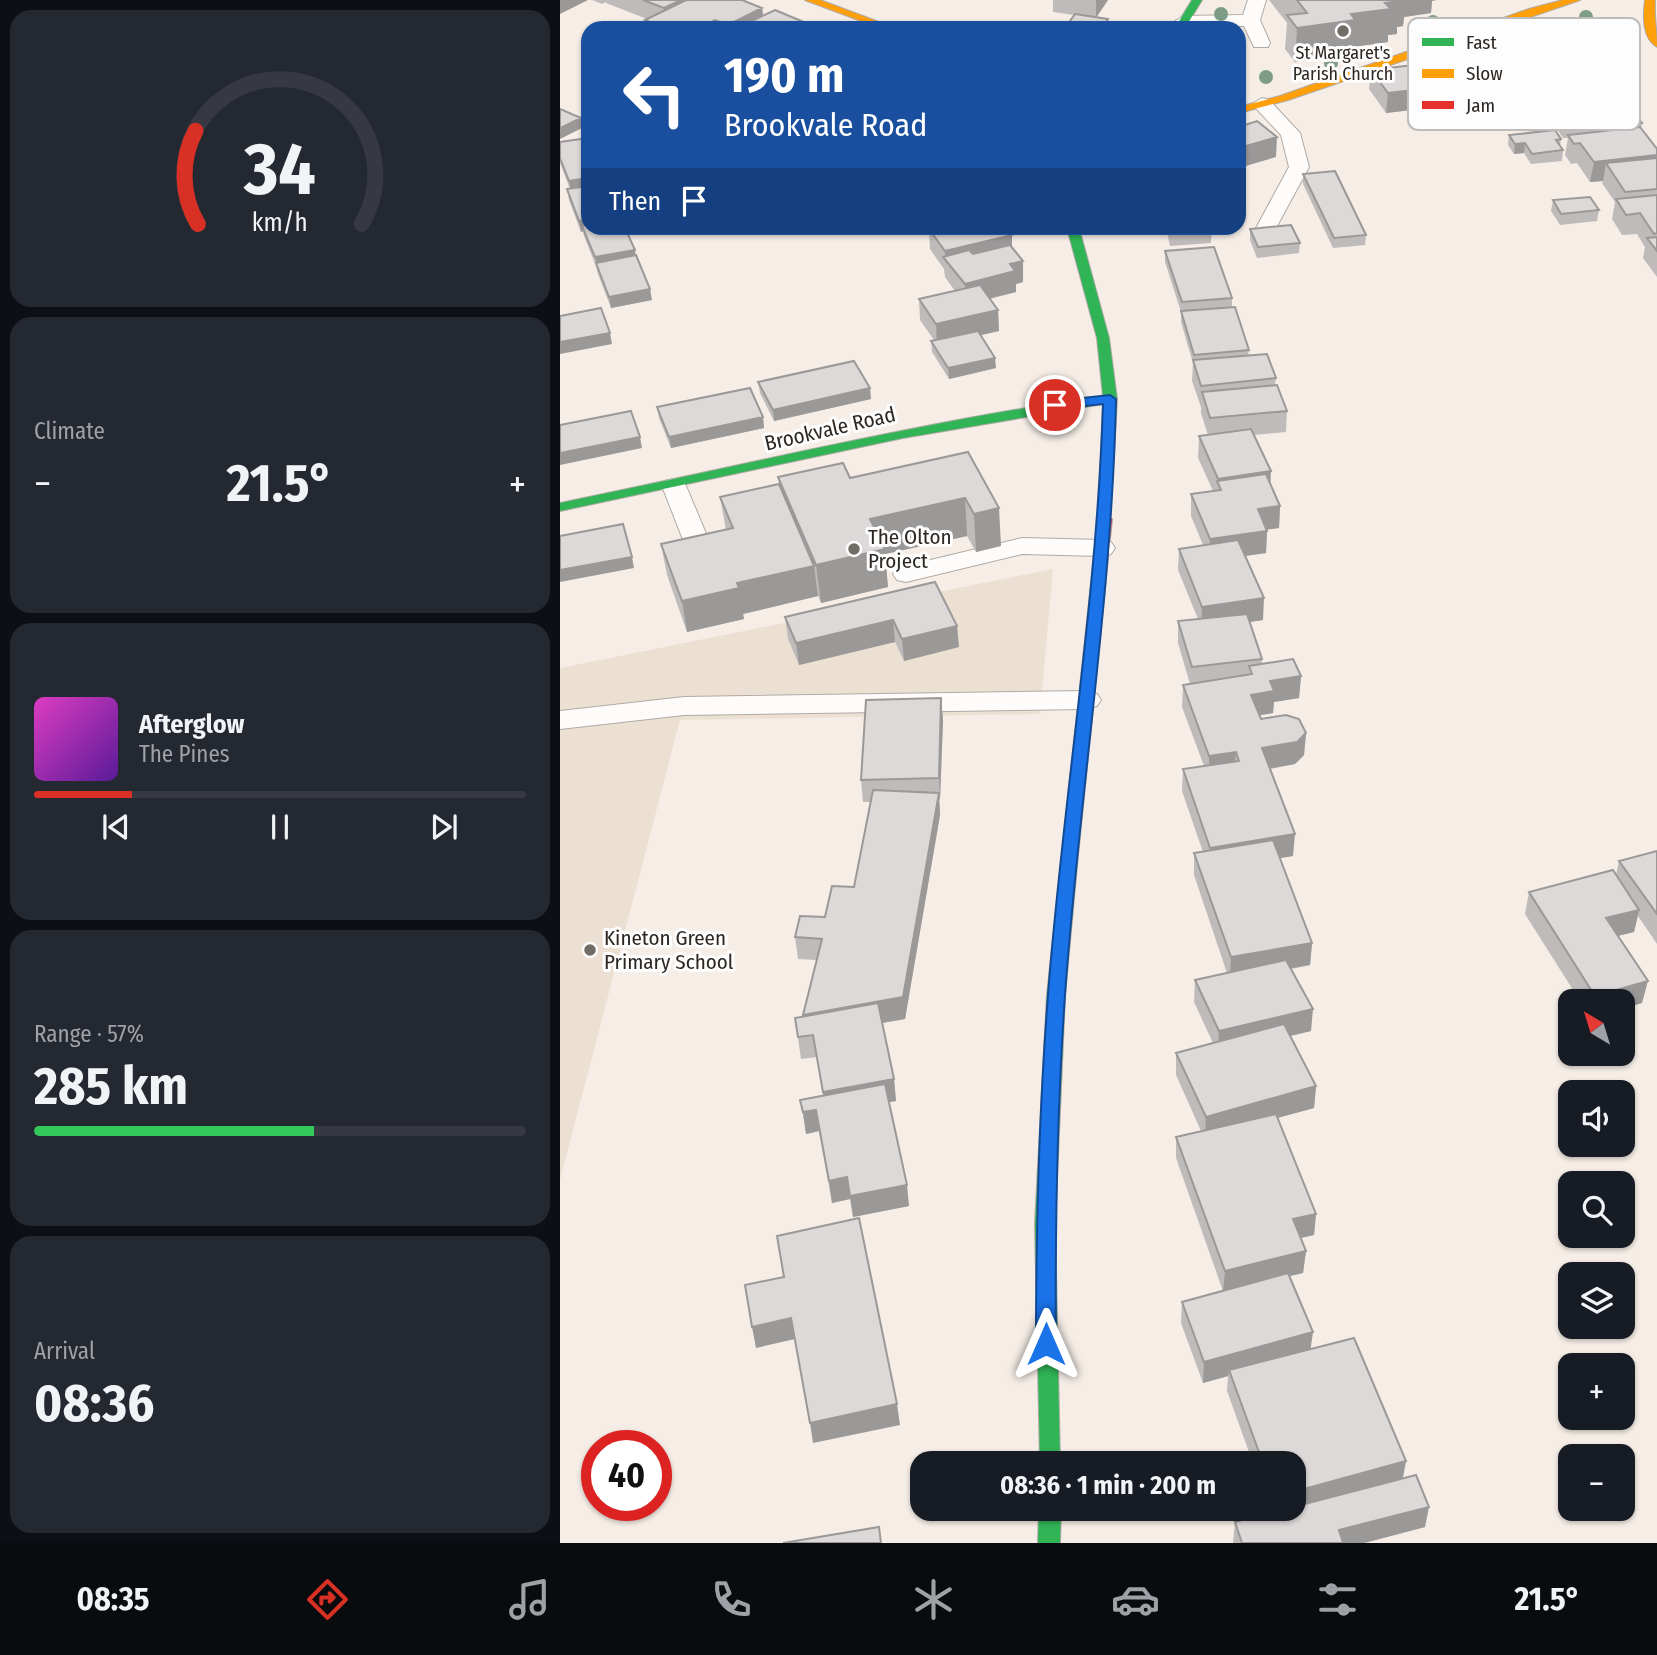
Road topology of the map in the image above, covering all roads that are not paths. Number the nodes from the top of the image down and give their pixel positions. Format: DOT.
graph roads {
  1 [pos="810,0"];
  2 [pos="1197,0"];
  3 [pos="1257,0"];
  4 [pos="1575,0"];
  5 [pos="1650,0"];
  6 [pos="1513,18"];
  7 [pos="1251,20"];
  8 [pos="870,21"];
  9 [pos="1184,21"];
  10 [pos="1237,21"];
  11 [pos="1261,43"];
  12 [pos="1657,44"];
  13 [pos="1408,54"];
  14 [pos="1262,104"];
  15 [pos="1246,108"];
  16 [pos="1266,228"];
  17 [pos="1075,235"];
  18 [pos="1110,399"];
  19 [pos="674,486"];
  20 [pos="560,507"];
  21 [pos="1102,548"];
  22 [pos="700,550"];
  23 [pos="906,573"];
  24 [pos="1087,700"];
  25 [pos="560,720"];
  26 [pos="1049,1451"];
  27 [pos="1050,1521"];
  28 [pos="1049,1543"];
  1 -- 8 [label="street"];
  2 -- 9 [label="street"];
  3 -- 7 [label="lane"];
  4 -- 6 [label="street"];
  5 -- 12 [label="street"];
  7 -- 10 [label="lane"];
  7 -- 11 [label="lane"];
  13 -- 14 [label="street"];
  14 -- 15 [label="street"];
  14 -- 16 [label="lane"];
  17 -- 18 [label="street"];
  18 -- 19 [label="street, Brookvale Road"];
  18 -- 21 [label="street"];
  19 -- 20 [label="street, Brookvale Road"];
  19 -- 22 [label="lane"];
  21 -- 23 [label="lane"];
  21 -- 24 [label="street"];
  24 -- 25 [label="lane"];
  24 -- 26 [label="street"];
  27 -- 28 [label="street"];
}
